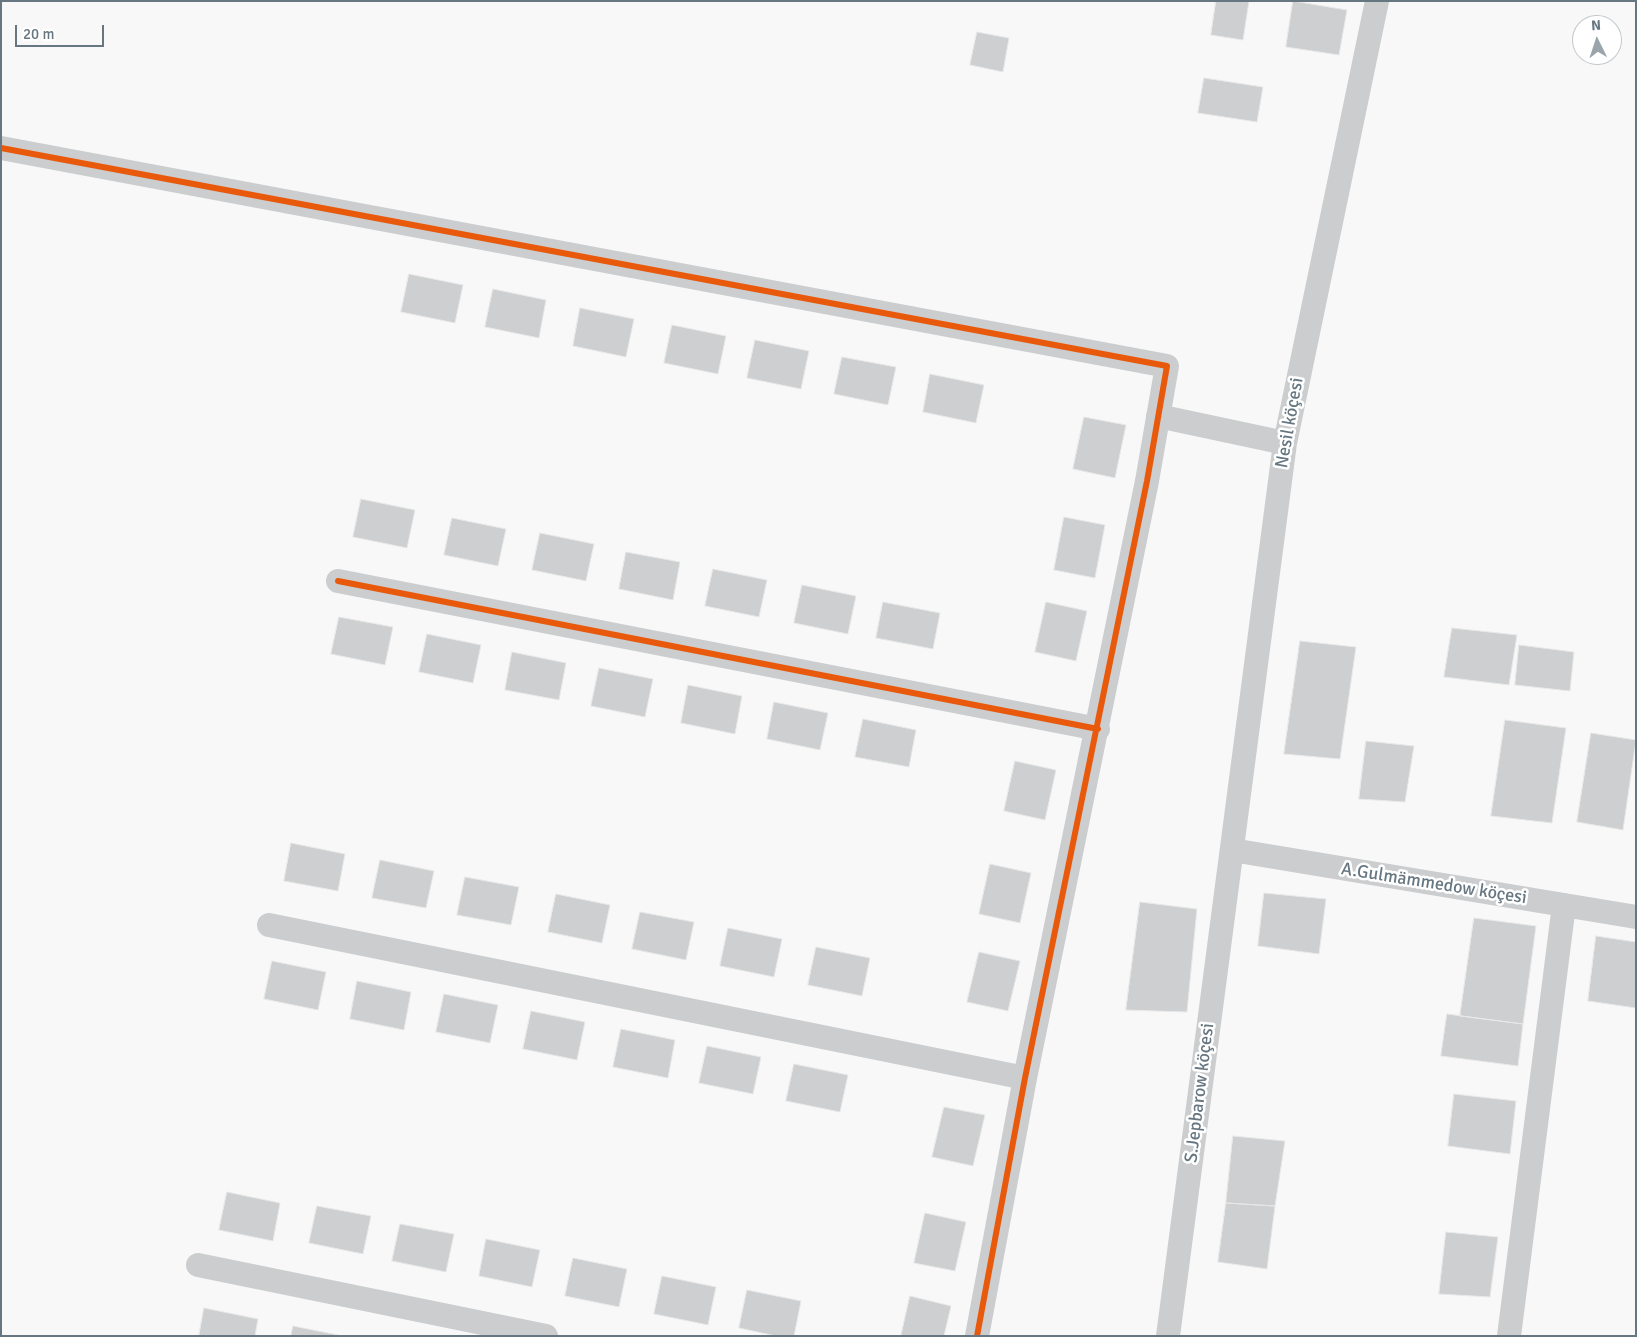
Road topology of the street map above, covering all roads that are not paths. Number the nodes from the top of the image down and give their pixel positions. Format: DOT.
graph roads {
  1 [pos="1377,1"];
  2 [pos="1,148"];
  3 [pos="1158,416"];
  4 [pos="1285,443"];
  5 [pos="338,581"];
  6 [pos="1098,729"];
  7 [pos="1232,850"];
  8 [pos="1564,905"];
  9 [pos="1636,917"];
  10 [pos="269,925"];
  11 [pos="1026,1078"];
  12 [pos="198,1265"];
  13 [pos="546,1336"];
  14 [pos="977,1336"];
  15 [pos="1168,1336"];
  16 [pos="1509,1336"];
  1 -- 4 [label="street, Nesil köçesi"];
  2 -- 3 [label="street"];
  3 -- 4 [label="street"];
  3 -- 6 [label="street"];
  4 -- 7 [label="street, Nesil köçesi"];
  5 -- 6 [label="street"];
  6 -- 11 [label="street"];
  7 -- 8 [label="street, A.Gulmämmedow köçesi"];
  7 -- 15 [label="street, S.Jepbarow köçesi"];
  8 -- 9 [label="street, A.Gulmämmedow köçesi"];
  8 -- 16 [label="street"];
  10 -- 11 [label="street"];
  11 -- 14 [label="street"];
  12 -- 13 [label="street"];
}
